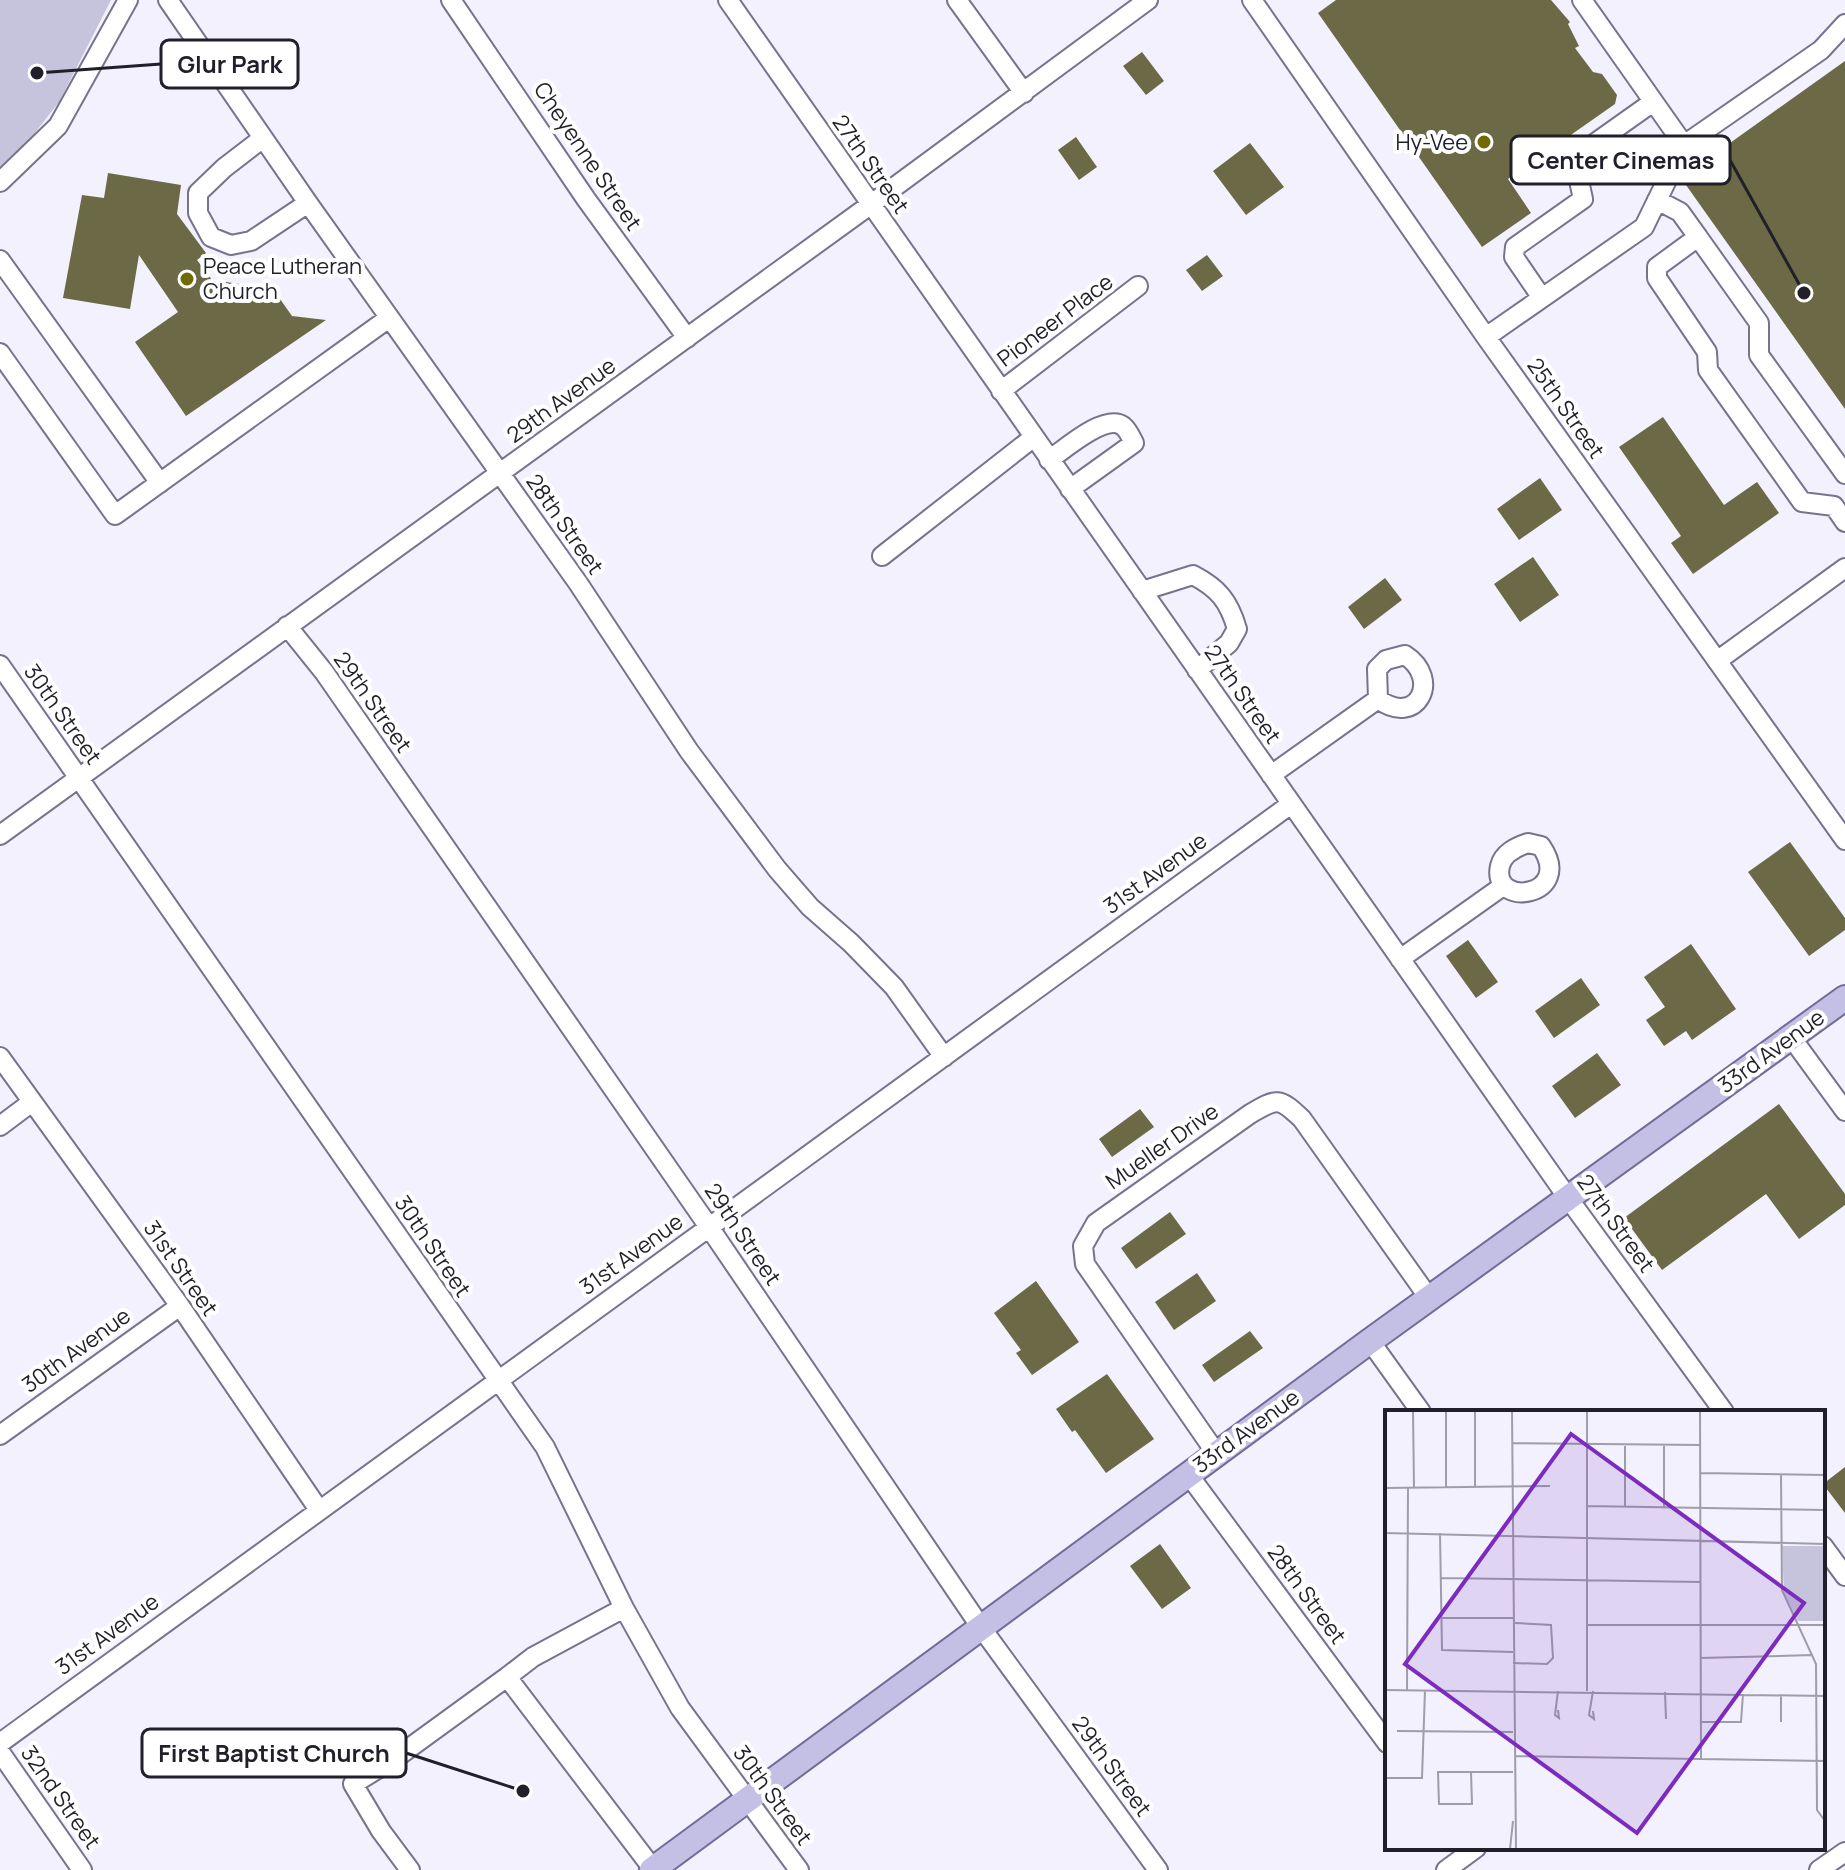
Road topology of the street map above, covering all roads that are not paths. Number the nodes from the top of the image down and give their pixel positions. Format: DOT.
graph roads {
  1 [pos="128,0"];
  2 [pos="168,0"];
  3 [pos="451,0"];
  4 [pos="728,0"];
  5 [pos="957,0"];
  6 [pos="1148,0"];
  7 [pos="1252,0"];
  8 [pos="1582,0"];
  9 [pos="1845,24"];
  10 [pos="1024,93"];
  11 [pos="1653,102"];
  12 [pos="263,138"];
  13 [pos="1684,145"];
  14 [pos="0,182"];
  15 [pos="1657,200"];
  16 [pos="308,203"];
  17 [pos="870,205"];
  18 [pos="1698,237"];
  19 [pos="0,260"];
  20 [pos="1138,286"];
  21 [pos="1542,298"];
  22 [pos="389,318"];
  23 [pos="1486,337"];
  24 [pos="687,338"];
  25 [pos="0,353"];
  26 [pos="1001,391"];
  27 [pos="1034,437"];
  28 [pos="1049,460"];
  29 [pos="500,474"];
  30 [pos="1845,474"];
  31 [pos="160,483"];
  32 [pos="1070,489"];
  33 [pos="1839,502"];
  34 [pos="1845,522"];
  35 [pos="882,556"];
  36 [pos="1845,568"];
  37 [pos="1142,591"];
  38 [pos="287,626"];
  39 [pos="1717,661"];
  40 [pos="0,665"];
  41 [pos="1197,670"];
  42 [pos="1378,699"];
  43 [pos="1271,775"];
  44 [pos="78,777"];
  45 [pos="1291,804"];
  46 [pos="0,835"];
  47 [pos="1845,840"];
  48 [pos="1503,886"];
  49 [pos="1400,959"];
  50 [pos="1845,998"];
  51 [pos="1791,1037"];
  52 [pos="0,1057"];
  53 [pos="944,1057"];
  54 [pos="32,1102"];
  55 [pos="1845,1111"];
  56 [pos="0,1126"];
  57 [pos="1568,1198"];
  58 [pos="709,1227"];
  59 [pos="1429,1298"];
  60 [pos="180,1306"];
  61 [pos="1370,1341"];
  62 [pos="498,1382"];
  63 [pos="1420,1410"];
  64 [pos="1723,1410"];
  65 [pos="0,1435"];
  66 [pos="1216,1453"];
  67 [pos="1188,1474"];
  68 [pos="319,1510"];
  69 [pos="1825,1549"];
  70 [pos="1845,1576"];
  71 [pos="624,1608"];
  72 [pos="980,1626"];
  73 [pos="507,1677"];
  74 [pos="1385,1740"];
  75 [pos="0,1743"];
  76 [pos="0,1752"];
  77 [pos="747,1802"];
  78 [pos="1470,1850"];
  79 [pos="1845,1852"];
  80 [pos="82,1870"];
  81 [pos="410,1870"];
  82 [pos="653,1870"];
  83 [pos="799,1870"];
  84 [pos="1158,1870"];
  85 [pos="1446,1870"];
  86 [pos="1819,1870"];
  1 -- 14 [label="street"];
  2 -- 12 [label="street, 28th Street"];
  3 -- 24 [label="street, Cheyenne Street"];
  4 -- 17 [label="street, 27th Street"];
  5 -- 10 [label="street"];
  6 -- 10 [label="street, 29th Avenue"];
  7 -- 23 [label="street, 25th Street"];
  8 -- 11 [label="street"];
  9 -- 13 [label="street"];
  10 -- 17 [label="street, 29th Avenue"];
  11 -- 13 [label="street"];
  11 -- 21 [label="street"];
  12 -- 16 [label="street, 28th Street"];
  12 -- 16 [label="street"];
  13 -- 15 [label="street"];
  15 -- 18 [label="street"];
  15 -- 21 [label="street"];
  16 -- 22 [label="street, 28th Street"];
  17 -- 24 [label="street, 29th Avenue"];
  17 -- 26 [label="street, 27th Street"];
  18 -- 30 [label="street"];
  18 -- 33 [label="street"];
  19 -- 31 [label="street"];
  20 -- 26 [label="street, Pioneer Place"];
  21 -- 23 [label="street"];
  22 -- 29 [label="street, 28th Street"];
  22 -- 31 [label="street"];
  23 -- 39 [label="street, 25th Street"];
  24 -- 29 [label="street, 29th Avenue"];
  25 -- 31 [label="street"];
  26 -- 27 [label="street, 27th Street"];
  27 -- 28 [label="street, 27th Street"];
  27 -- 35 [label="street"];
  28 -- 32 [label="street, 27th Street"];
  28 -- 32 [label="street"];
  29 -- 38 [label="street, 29th Avenue"];
  29 -- 53 [label="street, 28th Street"];
  32 -- 37 [label="street, 27th Street"];
  33 -- 34 [label="street"];
  36 -- 39 [label="street"];
  37 -- 41 [label="street, 27th Street"];
  37 -- 41 [label="street"];
  38 -- 44 [label="street, 29th Avenue"];
  38 -- 58 [label="street, 29th Street"];
  39 -- 47 [label="street, 25th Street"];
  40 -- 44 [label="street, 30th Street"];
  41 -- 43 [label="street, 27th Street"];
  42 -- 43 [label="street"];
  43 -- 45 [label="street, 27th Street"];
  44 -- 46 [label="street, 29th Avenue"];
  44 -- 62 [label="street, 30th Street"];
  45 -- 49 [label="street, 27th Street"];
  45 -- 53 [label="street, 31st Avenue"];
  48 -- 49 [label="street"];
  49 -- 57 [label="street, 27th Street"];
  50 -- 51 [label="main road, 33rd Avenue"];
  51 -- 55 [label="street"];
  51 -- 57 [label="main road, 33rd Avenue"];
  52 -- 54 [label="street, 31st Street"];
  53 -- 58 [label="street, 31st Avenue"];
  54 -- 56 [label="street"];
  54 -- 60 [label="street, 31st Street"];
  57 -- 59 [label="main road, 33rd Avenue"];
  57 -- 64 [label="street, 27th Street"];
  58 -- 62 [label="street, 31st Avenue"];
  58 -- 72 [label="street, 29th Street"];
  59 -- 61 [label="main road, 33rd Avenue"];
  59 -- 66 [label="street, Mueller Drive"];
  60 -- 65 [label="street, 30th Avenue"];
  60 -- 68 [label="street, 31st Street"];
  61 -- 63 [label="street"];
  61 -- 66 [label="main road, 33rd Avenue"];
  62 -- 68 [label="street, 31st Avenue"];
  62 -- 71 [label="street, 30th Street"];
  66 -- 67 [label="main road, 33rd Avenue"];
  67 -- 72 [label="main road, 33rd Avenue"];
  67 -- 74 [label="street, 28th Street"];
  68 -- 75 [label="street, 31st Avenue"];
  69 -- 70 [label="street"];
  71 -- 73 [label="street"];
  71 -- 77 [label="street, 30th Street"];
  72 -- 77 [label="main road, 33rd Avenue"];
  72 -- 84 [label="street, 29th Street"];
  73 -- 81 [label="street"];
  73 -- 82 [label="street"];
  76 -- 80 [label="street, 32nd Street"];
  77 -- 82 [label="main road, 33rd Avenue"];
  77 -- 83 [label="street, 30th Street"];
  78 -- 85 [label="street"];
  79 -- 86 [label="street"];
}
